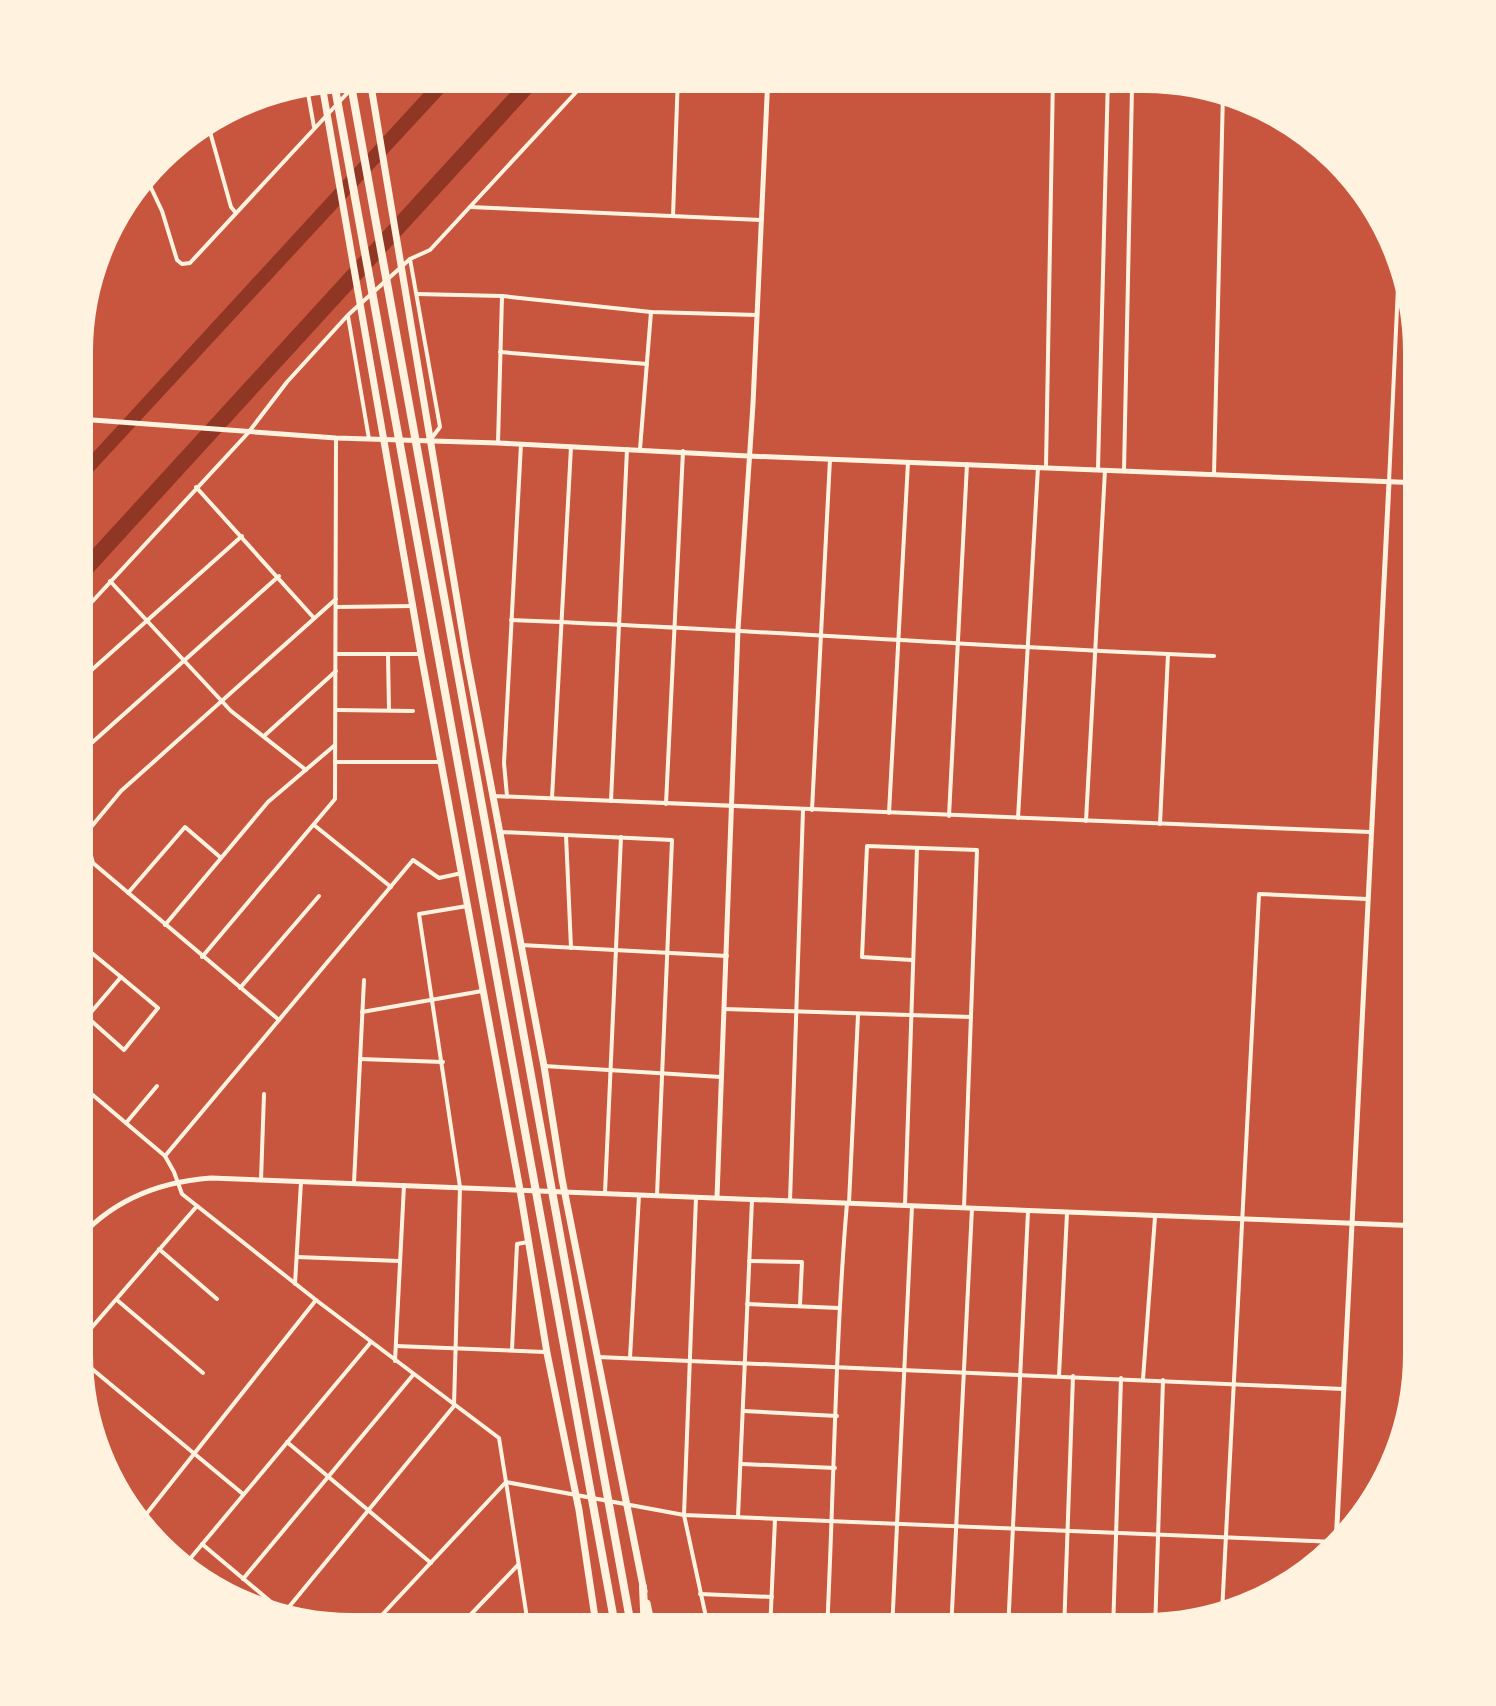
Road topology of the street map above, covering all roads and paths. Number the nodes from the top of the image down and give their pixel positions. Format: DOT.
graph roads {
  1 [pos="352,88"];
  2 [pos="353,88"];
  3 [pos="369,88"];
  4 [pos="580,88"];
  5 [pos="678,88"];
  6 [pos="767,88"];
  7 [pos="1053,88"];
  8 [pos="1108,88"];
  9 [pos="1132,88"];
  10 [pos="1139,88"];
  11 [pos="335,89"];
  12 [pos="323,90"];
  13 [pos="308,92"];
  14 [pos="1165,92"];
  15 [pos="1215,98"];
  16 [pos="1223,101"];
  17 [pos="314,128"];
  18 [pos="209,129"];
  19 [pos="149,184"];
  20 [pos="470,207"];
  21 [pos="236,214"];
  22 [pos="673,216"];
  23 [pos="761,220"];
  24 [pos="410,259"];
  25 [pos="1398,282"];
  26 [pos="417,294"];
  27 [pos="502,296"];
  28 [pos="651,312"];
  29 [pos="348,315"];
  30 [pos="757,315"];
  31 [pos="500,352"];
  32 [pos="647,364"];
  33 [pos="88,420"];
  34 [pos="248,433"];
  35 [pos="336,438"];
  36 [pos="369,439"];
  37 [pos="385,440"];
  38 [pos="430,441"];
  39 [pos="498,443"];
  40 [pos="521,444"];
  41 [pos="571,447"];
  42 [pos="627,449"];
  43 [pos="640,449"];
  44 [pos="683,451"];
  45 [pos="748,456"];
  46 [pos="830,459"];
  47 [pos="908,462"];
  48 [pos="967,464"];
  49 [pos="1038,467"];
  50 [pos="1046,467"];
  51 [pos="1101,470"];
  52 [pos="1124,471"];
  53 [pos="1214,474"];
  54 [pos="1389,482"];
  55 [pos="1407,483"];
  56 [pos="196,487"];
  57 [pos="242,536"];
  58 [pos="279,576"];
  59 [pos="110,581"];
  60 [pos="337,598"];
  61 [pos="88,605"];
  62 [pos="414,606"];
  63 [pos="337,607"];
  64 [pos="314,618"];
  65 [pos="148,620"];
  66 [pos="511,620"];
  67 [pos="562,622"];
  68 [pos="619,625"];
  69 [pos="674,627"];
  70 [pos="738,629"];
  71 [pos="820,634"];
  72 [pos="897,640"];
  73 [pos="956,644"];
  74 [pos="1026,647"];
  75 [pos="1095,651"];
  76 [pos="337,654"];
  77 [pos="388,654"];
  78 [pos="421,654"];
  79 [pos="1168,654"];
  80 [pos="1214,656"];
  81 [pos="185,660"];
  82 [pos="337,671"];
  83 [pos="88,673"];
  84 [pos="222,701"];
  85 [pos="337,710"];
  86 [pos="389,710"];
  87 [pos="413,711"];
  88 [pos="264,736"];
  89 [pos="335,745"];
  90 [pos="88,746"];
  91 [pos="335,762"];
  92 [pos="443,762"];
  93 [pos="306,770"];
  94 [pos="493,796"];
  95 [pos="507,796"];
  96 [pos="552,798"];
  97 [pos="611,801"];
  98 [pos="666,804"];
  99 [pos="732,806"];
  100 [pos="803,810"];
  101 [pos="812,810"];
  102 [pos="889,813"];
  103 [pos="949,816"];
  104 [pos="1018,818"];
  105 [pos="1086,821"];
  106 [pos="1160,824"];
  107 [pos="314,825"];
  108 [pos="88,830"];
  109 [pos="500,832"];
  110 [pos="1370,832"];
  111 [pos="566,835"];
  112 [pos="621,837"];
  113 [pos="88,847"];
  114 [pos="917,848"];
  115 [pos="220,857"];
  116 [pos="463,873"];
  117 [pos="391,887"];
  118 [pos="128,893"];
  119 [pos="319,896"];
  120 [pos="1367,899"];
  121 [pos="469,905"];
  122 [pos="165,925"];
  123 [pos="519,945"];
  124 [pos="571,948"];
  125 [pos="89,950"];
  126 [pos="616,950"];
  127 [pos="668,953"];
  128 [pos="727,956"];
  129 [pos="202,957"];
  130 [pos="912,960"];
  131 [pos="121,977"];
  132 [pos="364,980"];
  133 [pos="240,988"];
  134 [pos="484,991"];
  135 [pos="433,1000"];
  136 [pos="724,1009"];
  137 [pos="362,1012"];
  138 [pos="798,1012"];
  139 [pos="89,1015"];
  140 [pos="858,1015"];
  141 [pos="910,1016"];
  142 [pos="971,1017"];
  143 [pos="89,1018"];
  144 [pos="280,1020"];
  145 [pos="360,1059"];
  146 [pos="443,1062"];
  147 [pos="544,1066"];
  148 [pos="611,1069"];
  149 [pos="663,1072"];
  150 [pos="721,1077"];
  151 [pos="157,1086"];
  152 [pos="89,1092"];
  153 [pos="264,1094"];
  154 [pos="126,1123"];
  155 [pos="165,1156"];
  156 [pos="177,1180"];
  157 [pos="261,1180"];
  158 [pos="301,1181"];
  159 [pos="354,1183"];
  160 [pos="404,1185"];
  161 [pos="460,1187"];
  162 [pos="520,1190"];
  163 [pos="565,1193"];
  164 [pos="605,1193"];
  165 [pos="639,1195"];
  166 [pos="657,1195"];
  167 [pos="696,1197"];
  168 [pos="717,1197"];
  169 [pos="752,1199"];
  170 [pos="790,1201"];
  171 [pos="848,1203"];
  172 [pos="197,1206"];
  173 [pos="909,1206"];
  174 [pos="968,1208"];
  175 [pos="1028,1211"];
  176 [pos="1067,1213"];
  177 [pos="1155,1217"];
  178 [pos="1244,1220"];
  179 [pos="1351,1224"];
  180 [pos="89,1226"];
  181 [pos="1407,1226"];
  182 [pos="530,1242"];
  183 [pos="159,1249"];
  184 [pos="297,1257"];
  185 [pos="399,1261"];
  186 [pos="749,1261"];
  187 [pos="295,1284"];
  188 [pos="217,1299"];
  189 [pos="116,1300"];
  190 [pos="316,1300"];
  191 [pos="747,1304"];
  192 [pos="800,1305"];
  193 [pos="839,1308"];
  194 [pos="89,1333"];
  195 [pos="371,1342"];
  196 [pos="396,1346"];
  197 [pos="455,1349"];
  198 [pos="512,1350"];
  199 [pos="547,1353"];
  200 [pos="597,1357"];
  201 [pos="630,1358"];
  202 [pos="689,1360"];
  203 [pos="395,1361"];
  204 [pos="745,1362"];
  205 [pos="89,1364"];
  206 [pos="839,1367"];
  207 [pos="904,1369"];
  208 [pos="964,1372"];
  209 [pos="203,1373"];
  210 [pos="414,1374"];
  211 [pos="1020,1374"];
  212 [pos="1059,1376"];
  213 [pos="1073,1376"];
  214 [pos="1121,1378"];
  215 [pos="1143,1379"];
  216 [pos="1163,1380"];
  217 [pos="1233,1383"];
  218 [pos="1343,1389"];
  219 [pos="454,1406"];
  220 [pos="744,1411"];
  221 [pos="837,1416"];
  222 [pos="287,1442"];
  223 [pos="193,1453"];
  224 [pos="742,1464"];
  225 [pos="835,1468"];
  226 [pos="329,1478"];
  227 [pos="506,1482"];
  228 [pos="243,1494"];
  229 [pos="575,1495"];
  230 [pos="626,1505"];
  231 [pos="368,1510"];
  232 [pos="684,1515"];
  233 [pos="144,1516"];
  234 [pos="738,1517"];
  235 [pos="775,1519"];
  236 [pos="833,1521"];
  237 [pos="895,1524"];
  238 [pos="957,1526"];
  239 [pos="1013,1529"];
  240 [pos="1069,1531"];
  241 [pos="1117,1533"];
  242 [pos="1336,1534"];
  243 [pos="1159,1535"];
  244 [pos="1226,1537"];
  245 [pos="1327,1543"];
  246 [pos="202,1544"];
  247 [pos="188,1561"];
  248 [pos="431,1563"];
  249 [pos="518,1565"];
  250 [pos="243,1579"];
  251 [pos="643,1587"];
  252 [pos="700,1594"];
  253 [pos="772,1597"];
  254 [pos="276,1606"];
  255 [pos="1222,1606"];
  256 [pos="287,1610"];
  257 [pos="381,1617"];
  258 [pos="468,1617"];
  259 [pos="527,1617"];
  260 [pos="595,1617"];
  261 [pos="613,1617"];
  262 [pos="629,1617"];
  263 [pos="644,1617"];
  264 [pos="650,1617"];
  265 [pos="706,1617"];
  266 [pos="771,1617"];
  267 [pos="828,1617"];
  268 [pos="892,1617"];
  269 [pos="952,1617"];
  270 [pos="1009,1617"];
  271 [pos="1065,1617"];
  272 [pos="1114,1617"];
  273 [pos="1156,1617"];
  1 -- 262 [label="highway"];
  2 -- 17 [label="street"];
  3 -- 38 [label="highway"];
  4 -- 20 [label="street"];
  5 -- 22 [label="street"];
  6 -- 23 [label="street"];
  7 -- 50 [label="street"];
  8 -- 51 [label="street"];
  9 -- 52 [label="street"];
  10 -- 14 [label="street"];
  11 -- 261 [label="highway"];
  12 -- 37 [label="highway"];
  13 -- 17 [label="street"];
  14 -- 15 [label="street"];
  16 -- 53 [label="street"];
  17 -- 21 [label="street"];
  18 -- 21 [label="street"];
  19 -- 21 [label="street"];
  20 -- 22 [label="street"];
  20 -- 24 [label="street"];
  22 -- 23 [label="street"];
  23 -- 30 [label="street"];
  24 -- 26 [label="street"];
  24 -- 29 [label="street"];
  25 -- 54 [label="street"];
  26 -- 27 [label="street"];
  26 -- 38 [label="street"];
  27 -- 28 [label="street"];
  27 -- 31 [label="street"];
  28 -- 30 [label="street"];
  28 -- 32 [label="street"];
  29 -- 34 [label="street"];
  29 -- 36 [label="street"];
  30 -- 45 [label="street"];
  31 -- 32 [label="street"];
  31 -- 39 [label="street"];
  32 -- 43 [label="street"];
  33 -- 34 [label="street"];
  34 -- 35 [label="street"];
  34 -- 56 [label="street"];
  35 -- 36 [label="street"];
  35 -- 60 [label="street"];
  36 -- 37 [label="street"];
  37 -- 38 [label="street"];
  37 -- 62 [label="highway"];
  38 -- 39 [label="street"];
  38 -- 94 [label="highway"];
  39 -- 40 [label="street"];
  40 -- 41 [label="street"];
  40 -- 66 [label="street"];
  41 -- 42 [label="street"];
  41 -- 67 [label="street"];
  42 -- 43 [label="street"];
  42 -- 68 [label="street"];
  43 -- 44 [label="street"];
  44 -- 45 [label="street"];
  44 -- 69 [label="street"];
  45 -- 46 [label="street"];
  45 -- 70 [label="street"];
  46 -- 47 [label="street"];
  46 -- 71 [label="street"];
  47 -- 48 [label="street"];
  47 -- 72 [label="street"];
  48 -- 49 [label="street"];
  48 -- 73 [label="street"];
  49 -- 50 [label="street"];
  49 -- 74 [label="street"];
  50 -- 51 [label="street"];
  51 -- 52 [label="street"];
  51 -- 75 [label="street"];
  52 -- 53 [label="street"];
  53 -- 54 [label="street"];
  54 -- 55 [label="street"];
  54 -- 110 [label="street"];
  56 -- 57 [label="street"];
  56 -- 59 [label="street"];
  57 -- 58 [label="street"];
  57 -- 65 [label="street"];
  58 -- 64 [label="street"];
  58 -- 81 [label="street"];
  59 -- 61 [label="street"];
  59 -- 65 [label="street"];
  60 -- 63 [label="street"];
  60 -- 64 [label="street"];
  62 -- 63 [label="street"];
  62 -- 78 [label="highway"];
  63 -- 76 [label="street"];
  64 -- 84 [label="street"];
  65 -- 81 [label="street"];
  65 -- 83 [label="street"];
  66 -- 67 [label="street"];
  66 -- 95 [label="street"];
  67 -- 68 [label="street"];
  67 -- 96 [label="street"];
  68 -- 69 [label="street"];
  68 -- 97 [label="street"];
  69 -- 70 [label="street"];
  69 -- 98 [label="street"];
  70 -- 71 [label="street"];
  70 -- 99 [label="street"];
  71 -- 72 [label="street"];
  71 -- 101 [label="street"];
  72 -- 73 [label="street"];
  72 -- 102 [label="street"];
  73 -- 74 [label="street"];
  73 -- 103 [label="street"];
  74 -- 75 [label="street"];
  74 -- 104 [label="street"];
  75 -- 79 [label="street"];
  75 -- 105 [label="street"];
  76 -- 77 [label="street"];
  76 -- 82 [label="street"];
  77 -- 78 [label="street"];
  77 -- 86 [label="street"];
  78 -- 92 [label="highway"];
  79 -- 80 [label="street"];
  79 -- 106 [label="street"];
  81 -- 84 [label="street"];
  81 -- 90 [label="street"];
  82 -- 85 [label="street"];
  82 -- 88 [label="street"];
  84 -- 88 [label="street"];
  84 -- 108 [label="street"];
  85 -- 86 [label="street"];
  85 -- 89 [label="street"];
  86 -- 87 [label="street"];
  88 -- 93 [label="street"];
  89 -- 91 [label="street"];
  89 -- 93 [label="street"];
  91 -- 92 [label="street"];
  91 -- 107 [label="street"];
  92 -- 116 [label="highway"];
  93 -- 115 [label="street"];
  94 -- 95 [label="street"];
  94 -- 109 [label="highway"];
  95 -- 96 [label="street"];
  96 -- 97 [label="street"];
  97 -- 98 [label="street"];
  98 -- 99 [label="street"];
  99 -- 100 [label="street"];
  99 -- 128 [label="street"];
  100 -- 101 [label="street"];
  100 -- 138 [label="street"];
  101 -- 102 [label="street"];
  102 -- 103 [label="street"];
  103 -- 104 [label="street"];
  104 -- 105 [label="street"];
  105 -- 106 [label="street"];
  106 -- 110 [label="street"];
  107 -- 117 [label="street"];
  107 -- 129 [label="street"];
  109 -- 111 [label="street"];
  109 -- 123 [label="highway"];
  110 -- 120 [label="street"];
  111 -- 112 [label="street"];
  111 -- 124 [label="street"];
  112 -- 126 [label="street"];
  112 -- 127 [label="street"];
  113 -- 118 [label="street"];
  114 -- 130 [label="street"];
  114 -- 130 [label="street"];
  114 -- 142 [label="street"];
  115 -- 118 [label="street"];
  115 -- 122 [label="street"];
  116 -- 117 [label="street"];
  116 -- 121 [label="highway"];
  117 -- 144 [label="street"];
  118 -- 122 [label="street"];
  119 -- 133 [label="street"];
  120 -- 178 [label="street"];
  120 -- 179 [label="street"];
  121 -- 134 [label="highway"];
  121 -- 135 [label="street"];
  122 -- 129 [label="street"];
  123 -- 124 [label="street"];
  123 -- 147 [label="highway"];
  124 -- 126 [label="street"];
  125 -- 131 [label="street"];
  126 -- 127 [label="street"];
  126 -- 148 [label="street"];
  127 -- 128 [label="street"];
  127 -- 149 [label="street"];
  128 -- 136 [label="street"];
  129 -- 133 [label="street"];
  130 -- 141 [label="street"];
  131 -- 139 [label="street"];
  131 -- 143 [label="street"];
  132 -- 137 [label="street"];
  133 -- 144 [label="street"];
  134 -- 135 [label="street"];
  134 -- 162 [label="highway"];
  135 -- 137 [label="street"];
  135 -- 146 [label="street"];
  136 -- 138 [label="street"];
  136 -- 150 [label="street"];
  137 -- 145 [label="street"];
  138 -- 140 [label="street"];
  138 -- 170 [label="street"];
  140 -- 141 [label="street"];
  140 -- 171 [label="street"];
  141 -- 142 [label="street"];
  141 -- 173 [label="street"];
  142 -- 174 [label="street"];
  144 -- 155 [label="street"];
  145 -- 146 [label="street"];
  145 -- 159 [label="street"];
  146 -- 161 [label="street"];
  147 -- 148 [label="street"];
  147 -- 163 [label="highway"];
  148 -- 149 [label="street"];
  148 -- 164 [label="street"];
  149 -- 150 [label="street"];
  149 -- 166 [label="street"];
  150 -- 168 [label="street"];
  151 -- 154 [label="street"];
  152 -- 154 [label="street"];
  153 -- 157 [label="street"];
  154 -- 155 [label="street"];
  155 -- 156 [label="street"];
  156 -- 157 [label="street"];
  156 -- 172 [label="street"];
  156 -- 180 [label="street"];
  157 -- 158 [label="street"];
  158 -- 159 [label="street"];
  158 -- 184 [label="street"];
  159 -- 160 [label="street"];
  160 -- 161 [label="street"];
  160 -- 185 [label="street"];
  161 -- 162 [label="street"];
  161 -- 197 [label="street"];
  162 -- 163 [label="street"];
  162 -- 182 [label="highway"];
  163 -- 164 [label="street"];
  163 -- 200 [label="highway"];
  164 -- 165 [label="street"];
  165 -- 166 [label="street"];
  165 -- 201 [label="street"];
  166 -- 167 [label="street"];
  167 -- 168 [label="street"];
  167 -- 202 [label="street"];
  168 -- 169 [label="street"];
  169 -- 170 [label="street"];
  169 -- 186 [label="street"];
  170 -- 171 [label="street"];
  171 -- 173 [label="street"];
  171 -- 193 [label="street"];
  172 -- 183 [label="street"];
  172 -- 187 [label="street"];
  173 -- 174 [label="street"];
  173 -- 207 [label="street"];
  174 -- 175 [label="street"];
  174 -- 208 [label="street"];
  175 -- 176 [label="street"];
  175 -- 211 [label="street"];
  176 -- 177 [label="street"];
  176 -- 212 [label="street"];
  177 -- 178 [label="street"];
  177 -- 215 [label="street"];
  178 -- 179 [label="street"];
  178 -- 217 [label="street"];
  179 -- 181 [label="street"];
  179 -- 218 [label="street"];
  182 -- 198 [label="street"];
  182 -- 199 [label="highway"];
  183 -- 188 [label="street"];
  183 -- 189 [label="street"];
  184 -- 185 [label="street"];
  184 -- 187 [label="street"];
  185 -- 196 [label="street"];
  186 -- 191 [label="street"];
  186 -- 192 [label="street"];
  187 -- 190 [label="street"];
  189 -- 194 [label="street"];
  189 -- 209 [label="street"];
  190 -- 195 [label="street"];
  190 -- 223 [label="street"];
  191 -- 192 [label="street"];
  191 -- 204 [label="street"];
  192 -- 193 [label="street"];
  193 -- 206 [label="street"];
  195 -- 203 [label="street"];
  195 -- 222 [label="street"];
  196 -- 197 [label="street"];
  196 -- 203 [label="street"];
  197 -- 198 [label="street"];
  197 -- 219 [label="street"];
  198 -- 199 [label="street"];
  199 -- 229 [label="highway"];
  200 -- 201 [label="street"];
  200 -- 230 [label="highway"];
  201 -- 202 [label="street"];
  202 -- 204 [label="street"];
  202 -- 232 [label="street"];
  203 -- 210 [label="street"];
  204 -- 206 [label="street"];
  204 -- 220 [label="street"];
  205 -- 223 [label="street"];
  206 -- 207 [label="street"];
  206 -- 221 [label="street"];
  207 -- 208 [label="street"];
  207 -- 237 [label="street"];
  208 -- 211 [label="street"];
  208 -- 238 [label="street"];
  210 -- 219 [label="street"];
  210 -- 226 [label="street"];
  211 -- 212 [label="street"];
  211 -- 239 [label="street"];
  212 -- 213 [label="street"];
  213 -- 214 [label="street"];
  213 -- 240 [label="street"];
  214 -- 215 [label="street"];
  214 -- 241 [label="street"];
  215 -- 216 [label="street"];
  216 -- 217 [label="street"];
  216 -- 243 [label="street"];
  217 -- 218 [label="street"];
  217 -- 244 [label="street"];
  218 -- 242 [label="street"];
  219 -- 227 [label="street"];
  219 -- 231 [label="street"];
  220 -- 221 [label="street"];
  220 -- 224 [label="street"];
  221 -- 225 [label="street"];
  222 -- 226 [label="street"];
  222 -- 228 [label="street"];
  223 -- 228 [label="street"];
  223 -- 233 [label="street"];
  224 -- 225 [label="street"];
  224 -- 234 [label="street"];
  225 -- 236 [label="street"];
  226 -- 231 [label="street"];
  226 -- 250 [label="street"];
  227 -- 229 [label="street"];
  227 -- 248 [label="street"];
  227 -- 249 [label="street"];
  228 -- 246 [label="street"];
  229 -- 230 [label="street"];
  229 -- 260 [label="highway"];
  230 -- 232 [label="street"];
  230 -- 251 [label="highway"];
  231 -- 248 [label="street"];
  231 -- 256 [label="street"];
  232 -- 234 [label="street"];
  232 -- 252 [label="street"];
  234 -- 235 [label="street"];
  235 -- 236 [label="street"];
  235 -- 253 [label="street"];
  236 -- 237 [label="street"];
  236 -- 267 [label="street"];
  237 -- 238 [label="street"];
  237 -- 268 [label="street"];
  238 -- 239 [label="street"];
  238 -- 269 [label="street"];
  239 -- 240 [label="street"];
  239 -- 270 [label="street"];
  240 -- 241 [label="street"];
  240 -- 271 [label="street"];
  241 -- 243 [label="street"];
  241 -- 272 [label="street"];
  243 -- 244 [label="street"];
  243 -- 273 [label="street"];
  244 -- 245 [label="street"];
  244 -- 255 [label="street"];
  246 -- 247 [label="street"];
  246 -- 250 [label="street"];
  248 -- 257 [label="street"];
  249 -- 258 [label="street"];
  249 -- 259 [label="street"];
  250 -- 254 [label="street"];
  251 -- 263 [label="highway"];
  251 -- 264 [label="highway"];
  252 -- 253 [label="street"];
  252 -- 265 [label="street"];
  253 -- 266 [label="street"];
}
